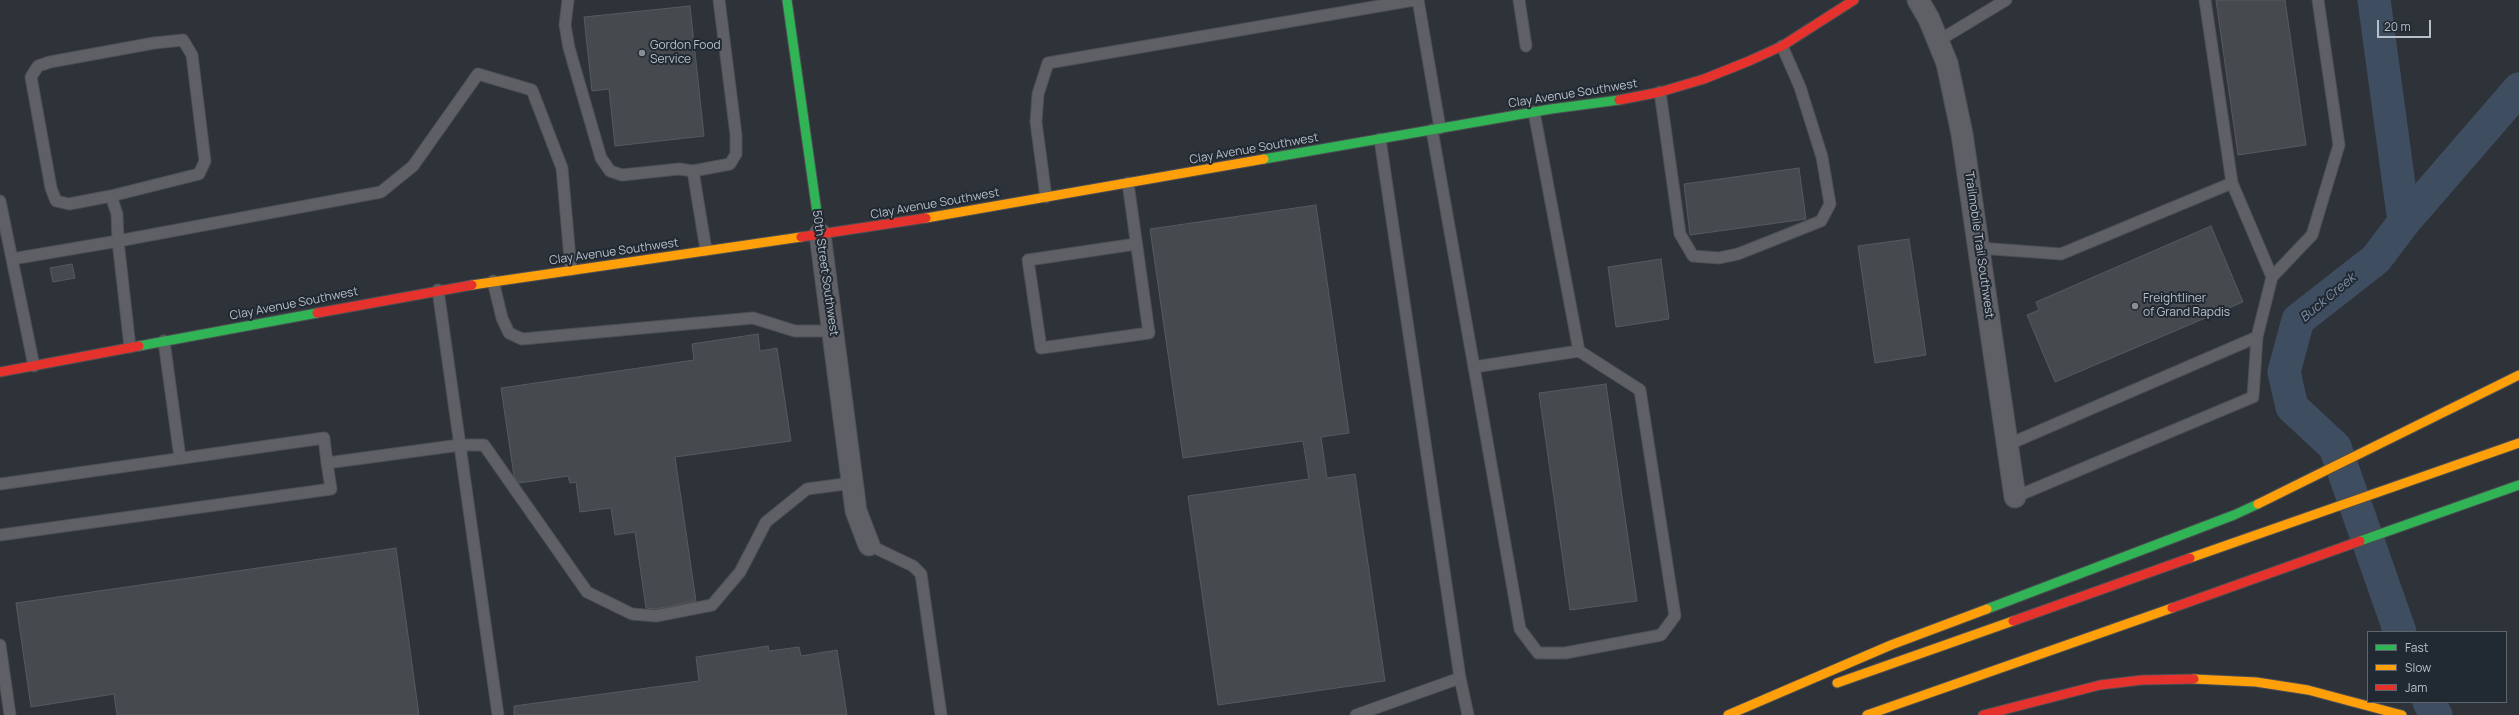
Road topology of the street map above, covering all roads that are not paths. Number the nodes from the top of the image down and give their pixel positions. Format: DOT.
graph roads {
  1 [pos="568,0"];
  2 [pos="719,0"];
  3 [pos="786,0"];
  4 [pos="1414,0"];
  5 [pos="1418,0"];
  6 [pos="1519,0"];
  7 [pos="1854,0"];
  8 [pos="1918,0"];
  9 [pos="2006,0"];
  10 [pos="2205,0"];
  11 [pos="2318,0"];
  12 [pos="1938,41"];
  13 [pos="1526,46"];
  14 [pos="1782,46"];
  15 [pos="1660,92"];
  16 [pos="1534,112"];
  17 [pos="1436,129"];
  18 [pos="1380,139"];
  19 [pos="693,170"];
  20 [pos="1128,183"];
  21 [pos="2232,183"];
  22 [pos="111,196"];
  23 [pos="1046,197"];
  24 [pos="0,201"];
  25 [pos="820,234"];
  26 [pos="118,240"];
  27 [pos="1136,244"];
  28 [pos="1979,248"];
  29 [pos="706,250"];
  30 [pos="12,259"];
  31 [pos="571,270"];
  32 [pos="2272,277"];
  33 [pos="493,281"];
  34 [pos="438,290"];
  35 [pos="832,331"];
  36 [pos="2257,337"];
  37 [pos="164,341"];
  38 [pos="130,347"];
  39 [pos="1579,351"];
  40 [pos="34,366"];
  41 [pos="1474,367"];
  42 [pos="0,372"];
  43 [pos="2519,375"];
  44 [pos="2519,443"];
  45 [pos="460,445"];
  46 [pos="2007,445"];
  47 [pos="180,458"];
  48 [pos="327,463"];
  49 [pos="852,482"];
  50 [pos="0,484"];
  51 [pos="2519,485"];
  52 [pos="2015,497"];
  53 [pos="0,535"];
  54 [pos="869,545"];
  55 [pos="0,645"];
  56 [pos="1460,678"];
  57 [pos="1830,686"];
  58 [pos="1784,702"];
  59 [pos="10,715"];
  60 [pos="498,715"];
  61 [pos="941,715"];
  62 [pos="1356,715"];
  63 [pos="1468,715"];
  64 [pos="1728,715"];
  65 [pos="1747,715"];
  66 [pos="1867,715"];
  67 [pos="1982,715"];
  68 [pos="2402,715"];
  1 -- 19 [label="lane"];
  2 -- 19 [label="lane"];
  3 -- 25 [label="main road, 50th Street Southwest"];
  4 -- 23 [label="lane"];
  5 -- 17 [label="lane"];
  6 -- 13 [label="lane"];
  7 -- 14 [label="main road, Clay Avenue Southwest"];
  8 -- 12 [label="street, Trailmobile Trail Southwest"];
  9 -- 12 [label="lane"];
  10 -- 21 [label="lane"];
  11 -- 32 [label="lane"];
  12 -- 28 [label="street, Trailmobile Trail Southwest"];
  14 -- 15 [label="main road, Clay Avenue Southwest"];
  14 -- 15 [label="lane"];
  15 -- 16 [label="main road, Clay Avenue Southwest"];
  16 -- 17 [label="main road, Clay Avenue Southwest"];
  16 -- 39 [label="lane"];
  17 -- 18 [label="main road, Clay Avenue Southwest"];
  17 -- 41 [label="lane"];
  18 -- 20 [label="main road, Clay Avenue Southwest"];
  18 -- 56 [label="lane"];
  19 -- 29 [label="lane"];
  20 -- 23 [label="main road, Clay Avenue Southwest"];
  20 -- 27 [label="lane"];
  21 -- 28 [label="lane"];
  21 -- 32 [label="lane"];
  22 -- 22 [label="lane"];
  22 -- 26 [label="lane"];
  23 -- 25 [label="main road, Clay Avenue Southwest"];
  24 -- 30 [label="lane"];
  25 -- 29 [label="main road, Clay Avenue Southwest"];
  25 -- 35 [label="street, 50th Street Southwest"];
  26 -- 30 [label="lane"];
  26 -- 31 [label="lane"];
  26 -- 38 [label="lane"];
  27 -- 27 [label="lane"];
  28 -- 46 [label="street, Trailmobile Trail Southwest"];
  29 -- 31 [label="main road, Clay Avenue Southwest"];
  30 -- 40 [label="lane"];
  31 -- 33 [label="main road, Clay Avenue Southwest"];
  32 -- 36 [label="lane"];
  33 -- 34 [label="main road, Clay Avenue Southwest"];
  33 -- 35 [label="lane"];
  34 -- 37 [label="main road, Clay Avenue Southwest"];
  34 -- 45 [label="lane"];
  35 -- 49 [label="street, 50th Street Southwest"];
  36 -- 46 [label="lane"];
  36 -- 52 [label="lane"];
  37 -- 38 [label="main road, Clay Avenue Southwest"];
  37 -- 47 [label="lane"];
  38 -- 40 [label="main road, Clay Avenue Southwest"];
  39 -- 41 [label="lane"];
  39 -- 41 [label="lane"];
  40 -- 42 [label="main road, Clay Avenue Southwest"];
  43 -- 64 [label="main road"];
  44 -- 57 [label="main road"];
  45 -- 48 [label="lane"];
  45 -- 49 [label="lane"];
  45 -- 60 [label="lane"];
  46 -- 52 [label="street, Trailmobile Trail Southwest"];
  47 -- 48 [label="lane"];
  47 -- 50 [label="lane"];
  48 -- 53 [label="lane"];
  49 -- 54 [label="street, 50th Street Southwest"];
  51 -- 66 [label="main road"];
  54 -- 61 [label="lane"];
  55 -- 59 [label="lane"];
  56 -- 62 [label="lane"];
  56 -- 63 [label="lane"];
  58 -- 65 [label="main road"];
  67 -- 68 [label="main road"];
}
